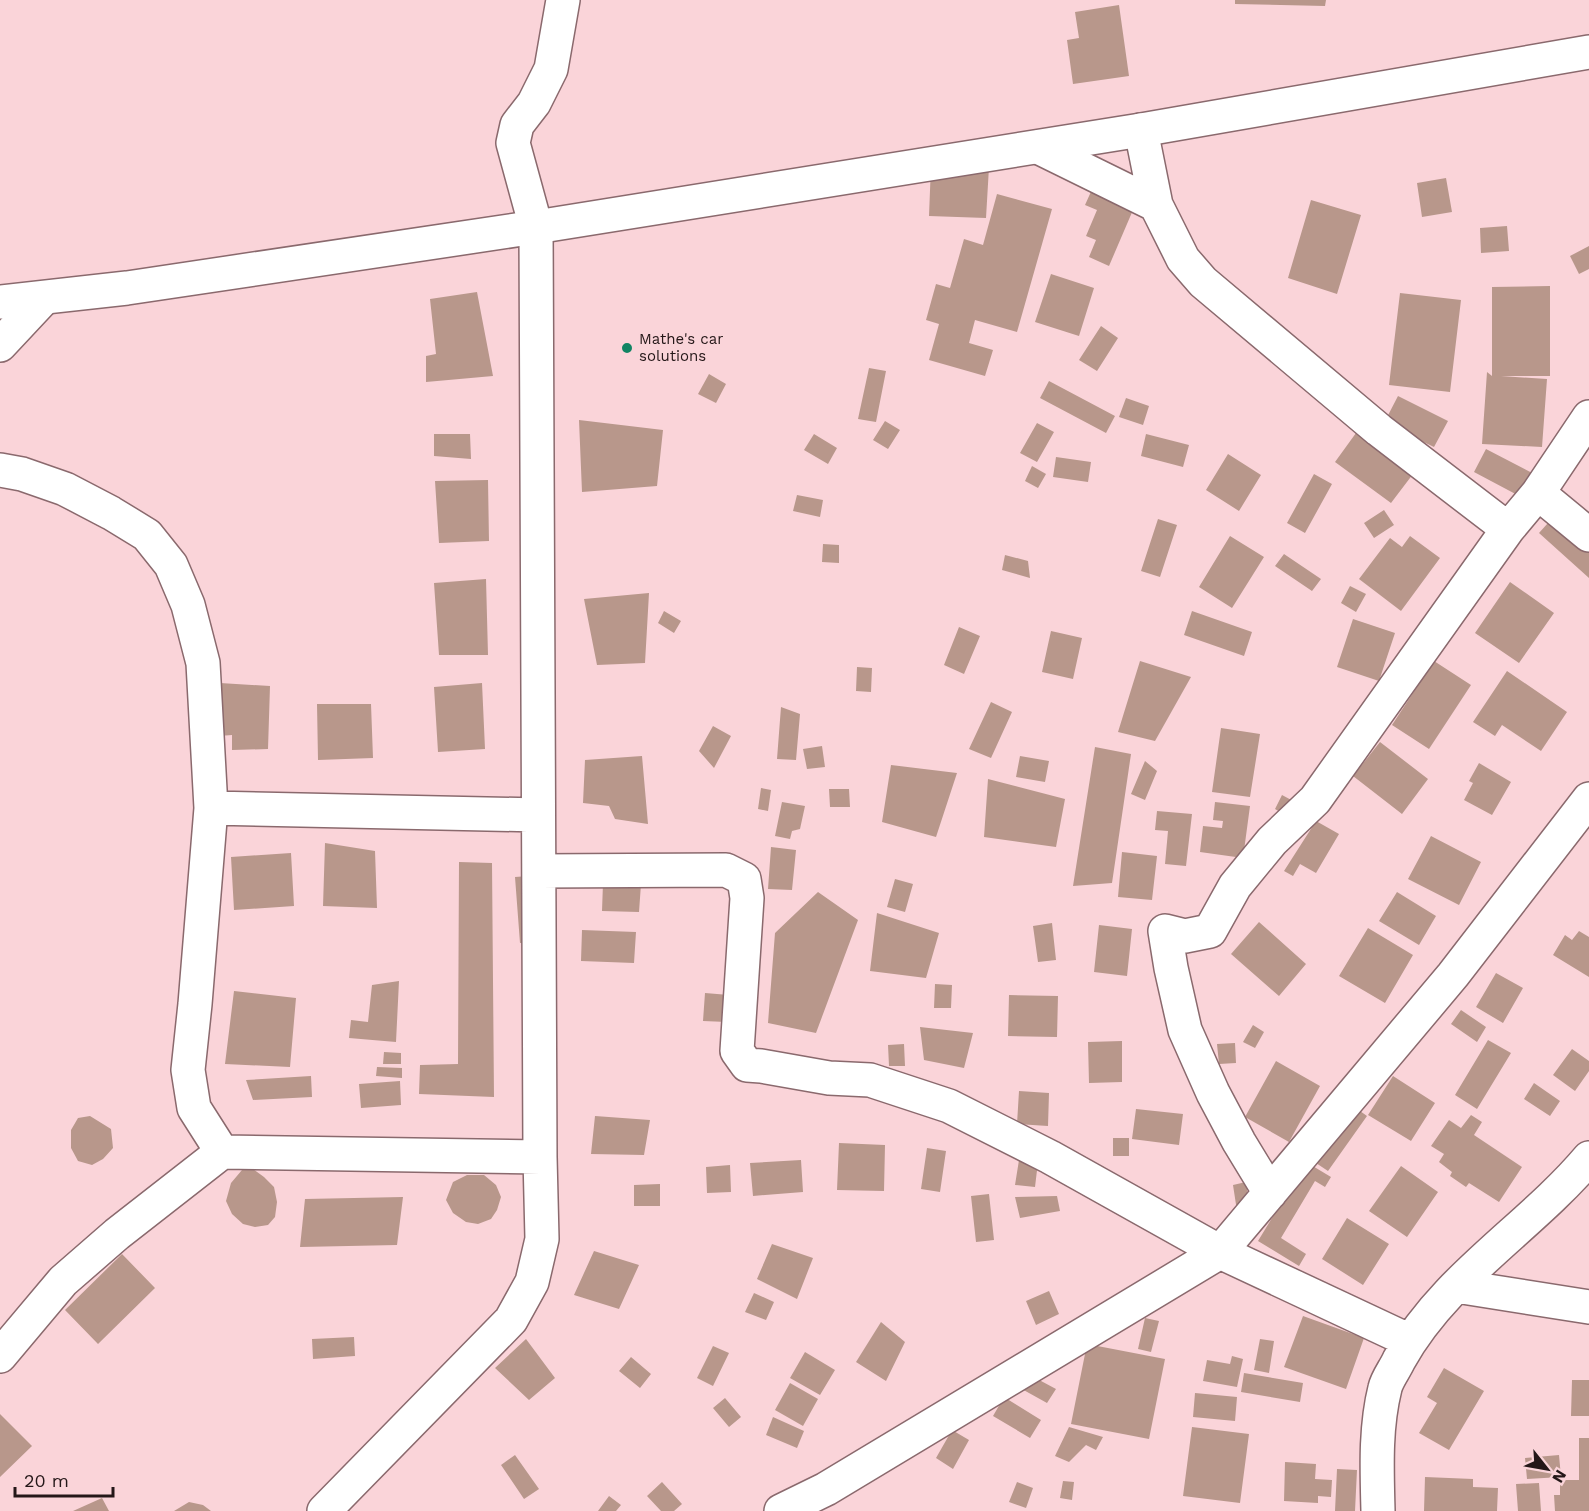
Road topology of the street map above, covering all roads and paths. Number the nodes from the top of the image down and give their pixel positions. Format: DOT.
graph roads {
  1 [pos="563,0"];
  2 [pos="1589,52"];
  3 [pos="1141,130"];
  4 [pos="1038,147"];
  5 [pos="1156,205"];
  6 [pos="536,227"];
  7 [pos="44,298"];
  8 [pos="0,302"];
  9 [pos="0,345"];
  10 [pos="1589,417"];
  11 [pos="0,470"];
  12 [pos="1538,493"];
  13 [pos="1508,530"];
  14 [pos="1589,535"];
  15 [pos="1589,799"];
  16 [pos="211,808"];
  17 [pos="538,815"];
  18 [pos="539,871"];
  19 [pos="222,1152"];
  20 [pos="540,1157"];
  21 [pos="1589,1158"];
  22 [pos="1270,1193"];
  23 [pos="1220,1252"];
  24 [pos="1456,1286"];
  25 [pos="1589,1307"];
  26 [pos="1410,1341"];
  27 [pos="0,1356"];
  28 [pos="324,1511"];
  29 [pos="781,1511"];
  30 [pos="1378,1511"];
  1 -- 6 [label="street"];
  2 -- 3 [label="street"];
  3 -- 4 [label="street"];
  3 -- 5 [label="street"];
  4 -- 5 [label="street"];
  4 -- 6 [label="street"];
  5 -- 13 [label="street"];
  6 -- 7 [label="street"];
  6 -- 17 [label="street"];
  7 -- 8 [label="street"];
  7 -- 9 [label="street"];
  10 -- 12 [label="street"];
  11 -- 16 [label="street"];
  12 -- 13 [label="street"];
  12 -- 14 [label="street"];
  13 -- 22 [label="street"];
  15 -- 22 [label="street"];
  16 -- 17 [label="street"];
  16 -- 19 [label="street"];
  17 -- 18 [label="street"];
  18 -- 20 [label="street"];
  18 -- 23 [label="street"];
  19 -- 20 [label="street"];
  19 -- 27 [label="street"];
  20 -- 28 [label="street"];
  21 -- 24 [label="street"];
  22 -- 23 [label="street"];
  23 -- 26 [label="street"];
  23 -- 29 [label="street"];
  24 -- 25 [label="street"];
  24 -- 26 [label="street"];
  26 -- 30 [label="street"];
}
